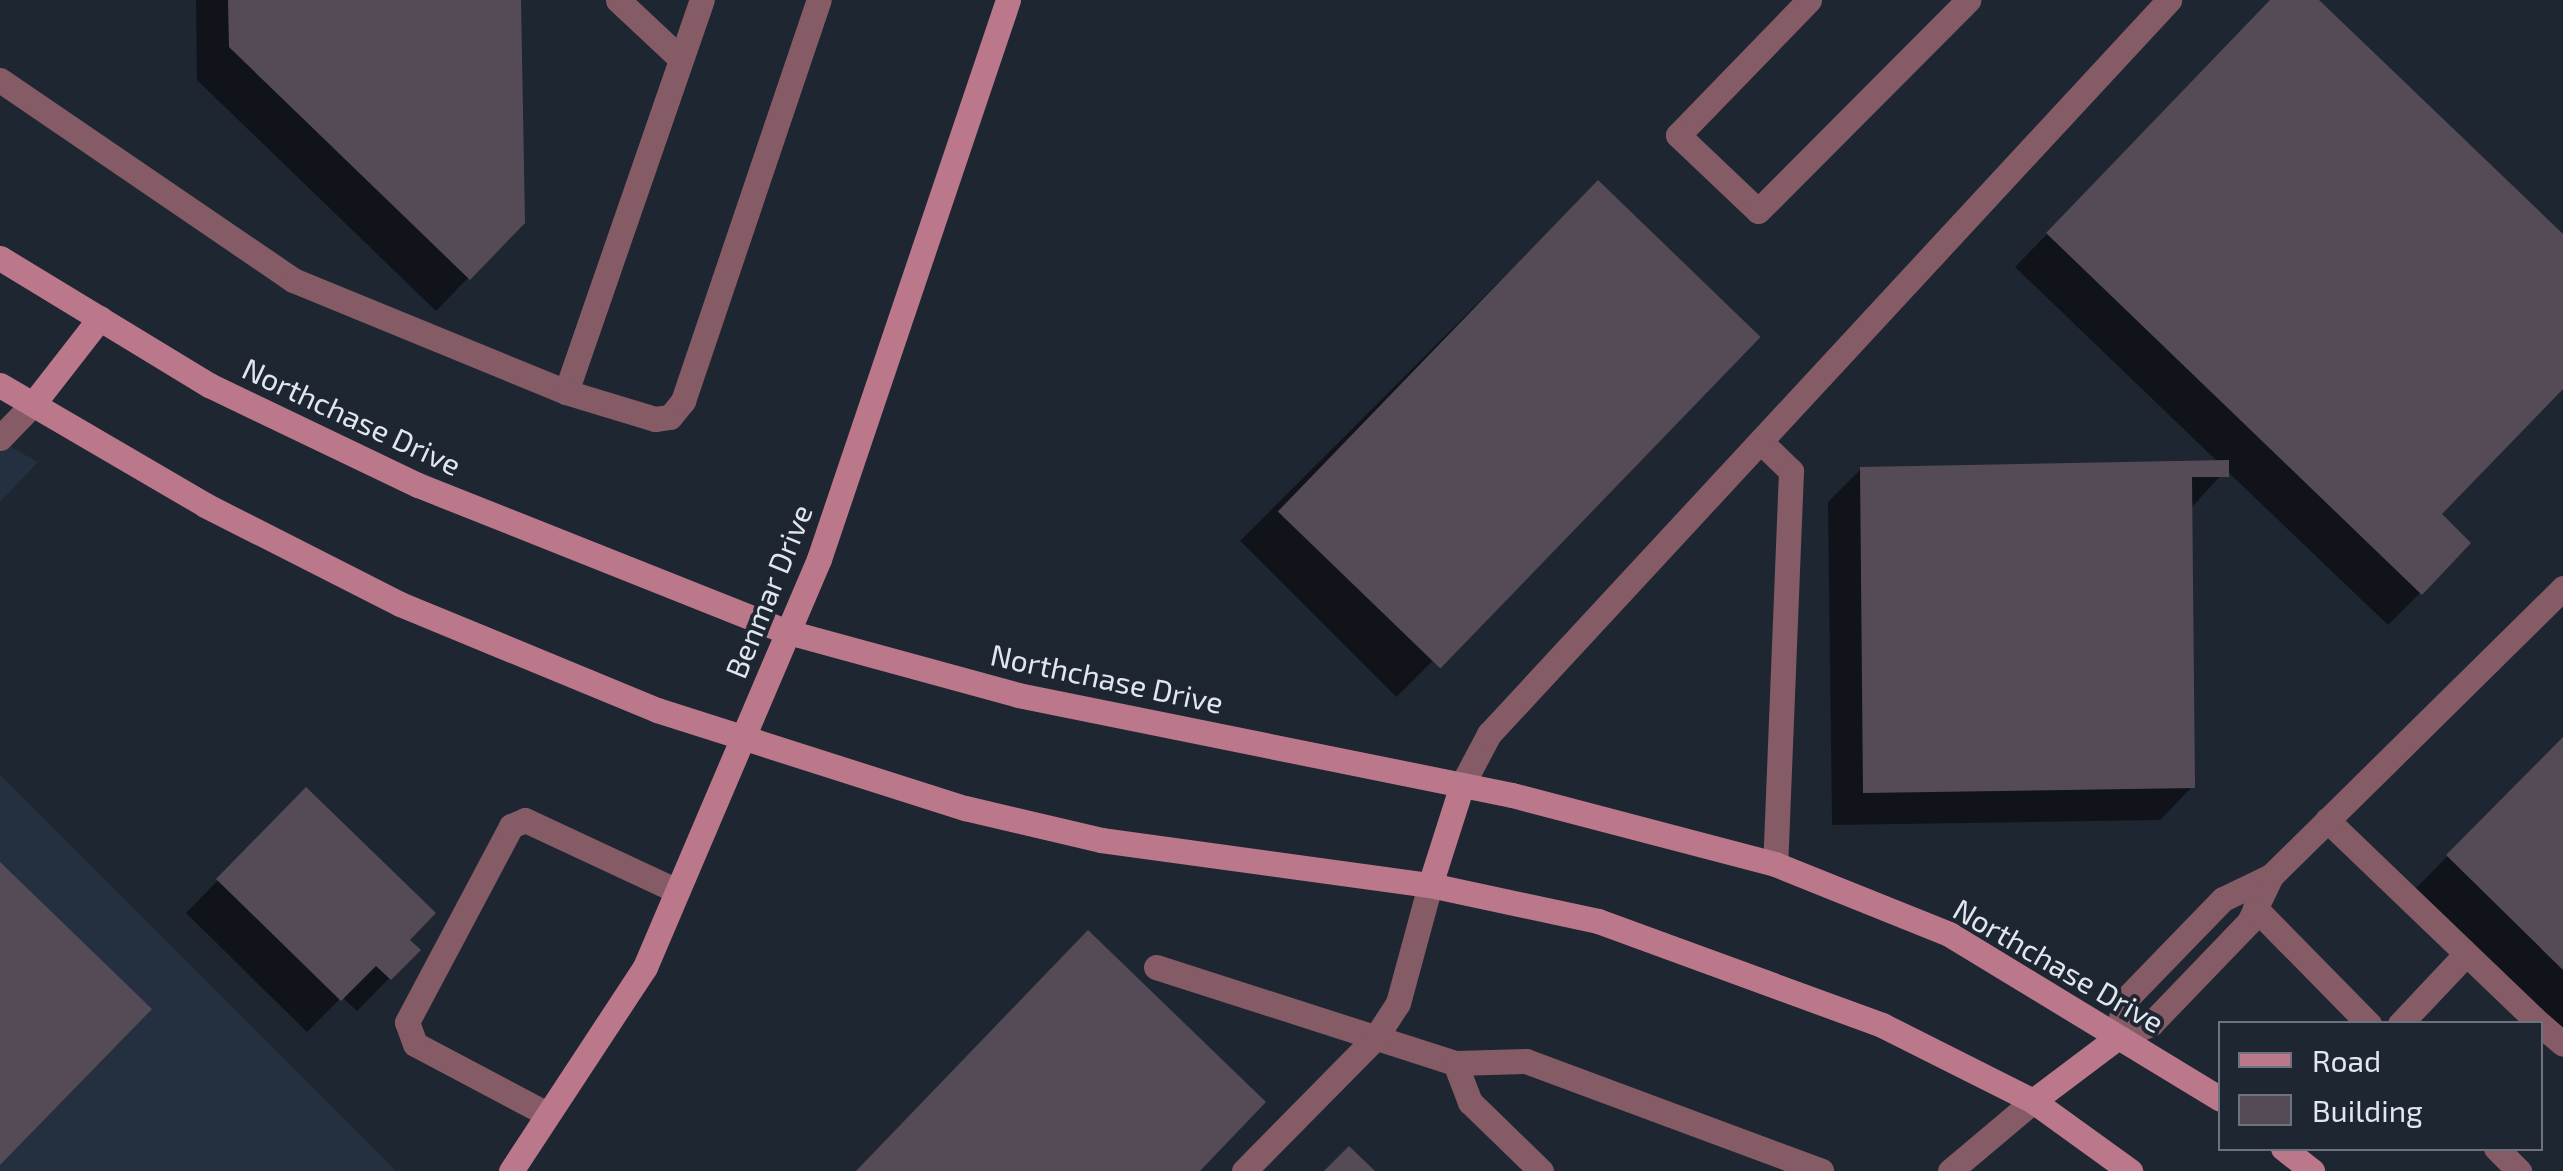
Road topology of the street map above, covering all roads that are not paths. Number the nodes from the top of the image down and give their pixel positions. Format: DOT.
graph roads {
  1 [pos="618,0"];
  2 [pos="702,0"];
  3 [pos="819,0"];
  4 [pos="1008,0"];
  5 [pos="1809,0"];
  6 [pos="1968,0"];
  7 [pos="2168,0"];
  8 [pos="681,59"];
  9 [pos="0,80"];
  10 [pos="0,258"];
  11 [pos="100,318"];
  12 [pos="0,385"];
  13 [pos="566,392"];
  14 [pos="33,404"];
  15 [pos="0,438"];
  16 [pos="1761,442"];
  17 [pos="2563,588"];
  18 [pos="788,632"];
  19 [pos="742,740"];
  20 [pos="1462,785"];
  21 [pos="2327,820"];
  22 [pos="1774,864"];
  23 [pos="2272,876"];
  24 [pos="1430,885"];
  25 [pos="677,891"];
  26 [pos="2255,908"];
  27 [pos="2465,955"];
  28 [pos="1156,967"];
  29 [pos="2366,1021"];
  30 [pos="2403,1021"];
  31 [pos="2537,1021"];
  32 [pos="2543,1027"];
  33 [pos="1376,1037"];
  34 [pos="2118,1037"];
  35 [pos="2563,1044"];
  36 [pos="1455,1063"];
  37 [pos="2218,1097"];
  38 [pos="2033,1100"];
  39 [pos="547,1114"];
  40 [pos="2288,1151"];
  41 [pos="2499,1151"];
  42 [pos="511,1171"];
  43 [pos="1244,1171"];
  44 [pos="1541,1171"];
  45 [pos="1821,1171"];
  46 [pos="1950,1171"];
  47 [pos="2130,1171"];
  48 [pos="2312,1171"];
  49 [pos="2519,1171"];
  1 -- 8 [label="lane"];
  2 -- 8 [label="lane"];
  3 -- 13 [label="lane"];
  4 -- 18 [label="street, Benmar Drive"];
  5 -- 6 [label="lane"];
  7 -- 16 [label="lane"];
  8 -- 13 [label="lane"];
  9 -- 13 [label="lane"];
  10 -- 11 [label="street, Northchase Drive"];
  11 -- 14 [label="street"];
  11 -- 18 [label="street, Northchase Drive"];
  12 -- 14 [label="street"];
  14 -- 15 [label="lane"];
  14 -- 19 [label="street"];
  16 -- 20 [label="lane"];
  16 -- 22 [label="lane"];
  17 -- 21 [label="lane"];
  18 -- 19 [label="street, Benmar Drive"];
  18 -- 20 [label="street, Northchase Drive"];
  19 -- 24 [label="street"];
  19 -- 25 [label="street, Benmar Drive"];
  20 -- 22 [label="street, Northchase Drive"];
  20 -- 24 [label="street"];
  21 -- 23 [label="lane"];
  21 -- 27 [label="lane"];
  22 -- 34 [label="street, Northchase Drive"];
  23 -- 26 [label="lane"];
  23 -- 34 [label="lane"];
  24 -- 33 [label="lane"];
  24 -- 38 [label="street"];
  25 -- 39 [label="street, Benmar Drive"];
  25 -- 39 [label="lane"];
  26 -- 29 [label="lane"];
  26 -- 34 [label="lane"];
  27 -- 30 [label="lane"];
  27 -- 31 [label="lane"];
  28 -- 33 [label="lane"];
  32 -- 35 [label="lane"];
  33 -- 36 [label="lane"];
  33 -- 43 [label="lane"];
  34 -- 37 [label="street, Northchase Drive"];
  34 -- 38 [label="street"];
  36 -- 44 [label="lane"];
  36 -- 45 [label="lane"];
  38 -- 46 [label="lane"];
  38 -- 47 [label="street"];
  39 -- 42 [label="street, Benmar Drive"];
  40 -- 48 [label="street"];
  41 -- 49 [label="lane"];
}
